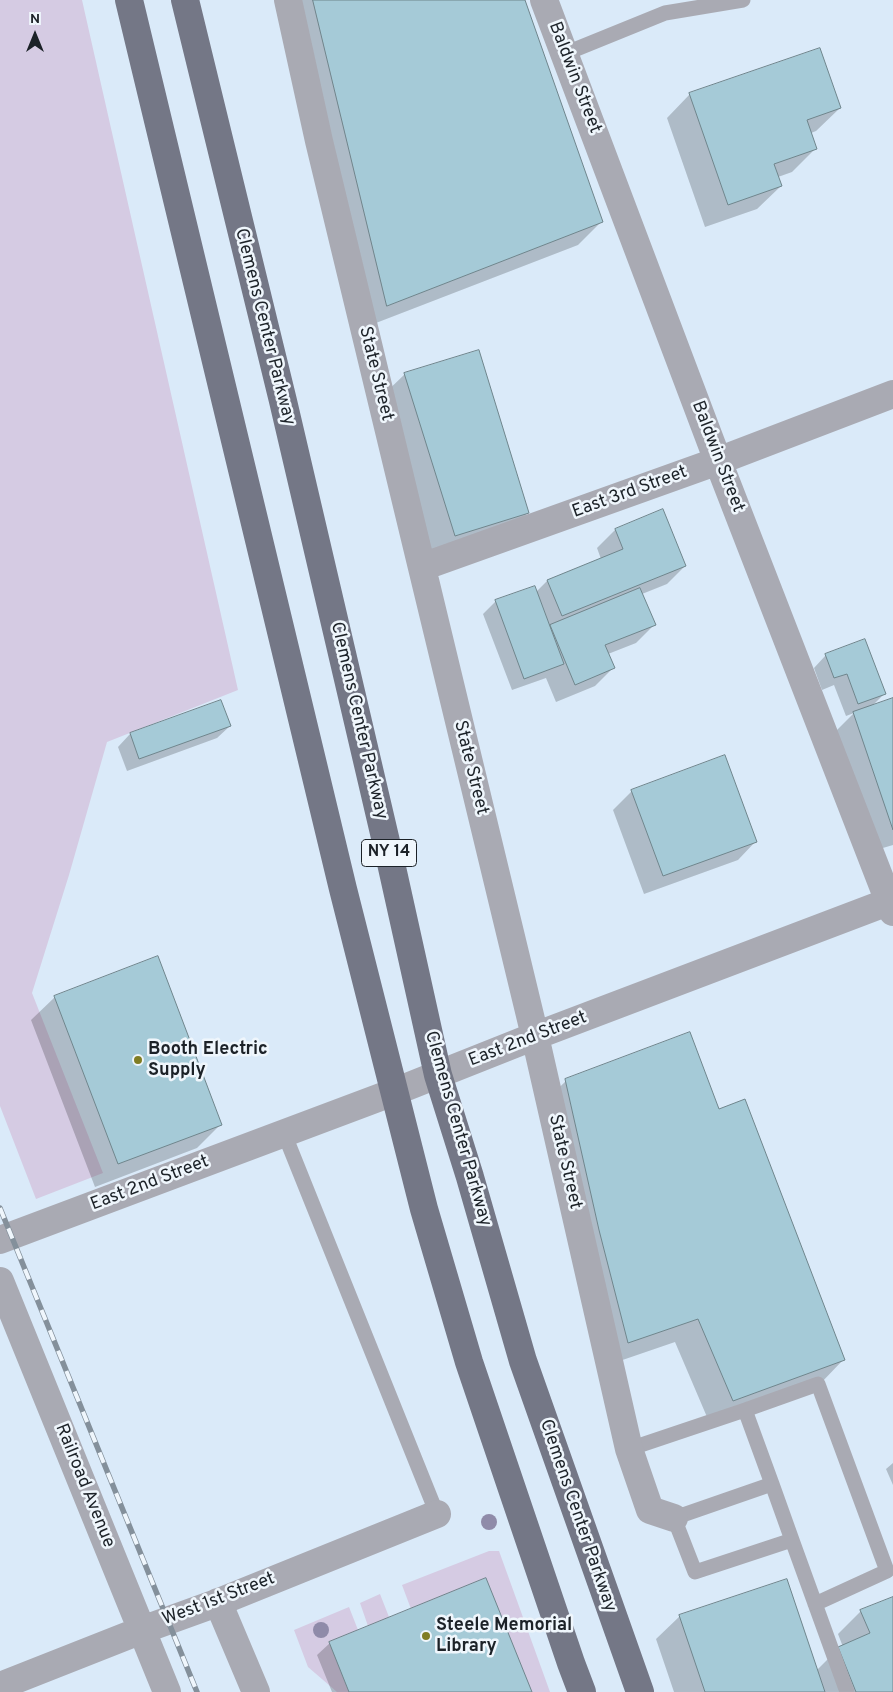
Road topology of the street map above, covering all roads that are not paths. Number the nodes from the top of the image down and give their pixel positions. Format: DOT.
graph roads {
  1 [pos="129,0"];
  2 [pos="185,0"];
  3 [pos="288,0"];
  4 [pos="544,0"];
  5 [pos="744,0"];
  6 [pos="564,54"];
  7 [pos="893,394"];
  8 [pos="718,461"];
  9 [pos="422,567"];
  10 [pos="892,905"];
  11 [pos="536,1036"];
  12 [pos="438,1075"];
  13 [pos="394,1092"];
  14 [pos="284,1133"];
  15 [pos="11,1236"];
  16 [pos="0,1281"];
  17 [pos="745,1410"];
  18 [pos="629,1449"];
  19 [pos="772,1484"];
  20 [pos="437,1514"];
  21 [pos="674,1518"];
  22 [pos="792,1540"];
  23 [pos="218,1602"];
  24 [pos="815,1604"];
  25 [pos="142,1630"];
  26 [pos="0,1686"];
  27 [pos="167,1692"];
  28 [pos="256,1692"];
  29 [pos="582,1692"];
  30 [pos="640,1692"];
  31 [pos="847,1692"];
  1 -- 13 [label="main road, NY 14"];
  2 -- 12 [label="main road, Clemens Center Parkway / NY 14"];
  3 -- 9 [label="street, State Street"];
  4 -- 6 [label="street, Baldwin Street"];
  5 -- 6 [label="lane"];
  6 -- 8 [label="street, Baldwin Street"];
  7 -- 8 [label="street, East 3rd Street"];
  8 -- 9 [label="street, East 3rd Street"];
  8 -- 10 [label="street, Baldwin Street"];
  9 -- 11 [label="street, State Street"];
  10 -- 11 [label="street, East 2nd Street"];
  11 -- 12 [label="street, East 2nd Street"];
  11 -- 18 [label="street, State Street"];
  12 -- 13 [label="street, East 2nd Street"];
  12 -- 30 [label="main road, Clemens Center Parkway / NY 14"];
  13 -- 14 [label="street, East 2nd Street"];
  13 -- 29 [label="main road, NY 14"];
  14 -- 15 [label="street, East 2nd Street"];
  14 -- 20 [label="lane"];
  16 -- 25 [label="street, Railroad Avenue"];
  17 -- 18 [label="lane"];
  17 -- 19 [label="lane"];
  17 -- 24 [label="lane"];
  18 -- 21 [label="street, State Street"];
  19 -- 21 [label="lane"];
  19 -- 22 [label="lane"];
  20 -- 23 [label="street, West 1st Street"];
  21 -- 22 [label="lane"];
  22 -- 24 [label="lane"];
  23 -- 25 [label="street, West 1st Street"];
  23 -- 28 [label="street"];
  24 -- 31 [label="lane"];
  25 -- 26 [label="street, West 1st Street"];
  25 -- 27 [label="street, Railroad Avenue"];
}
